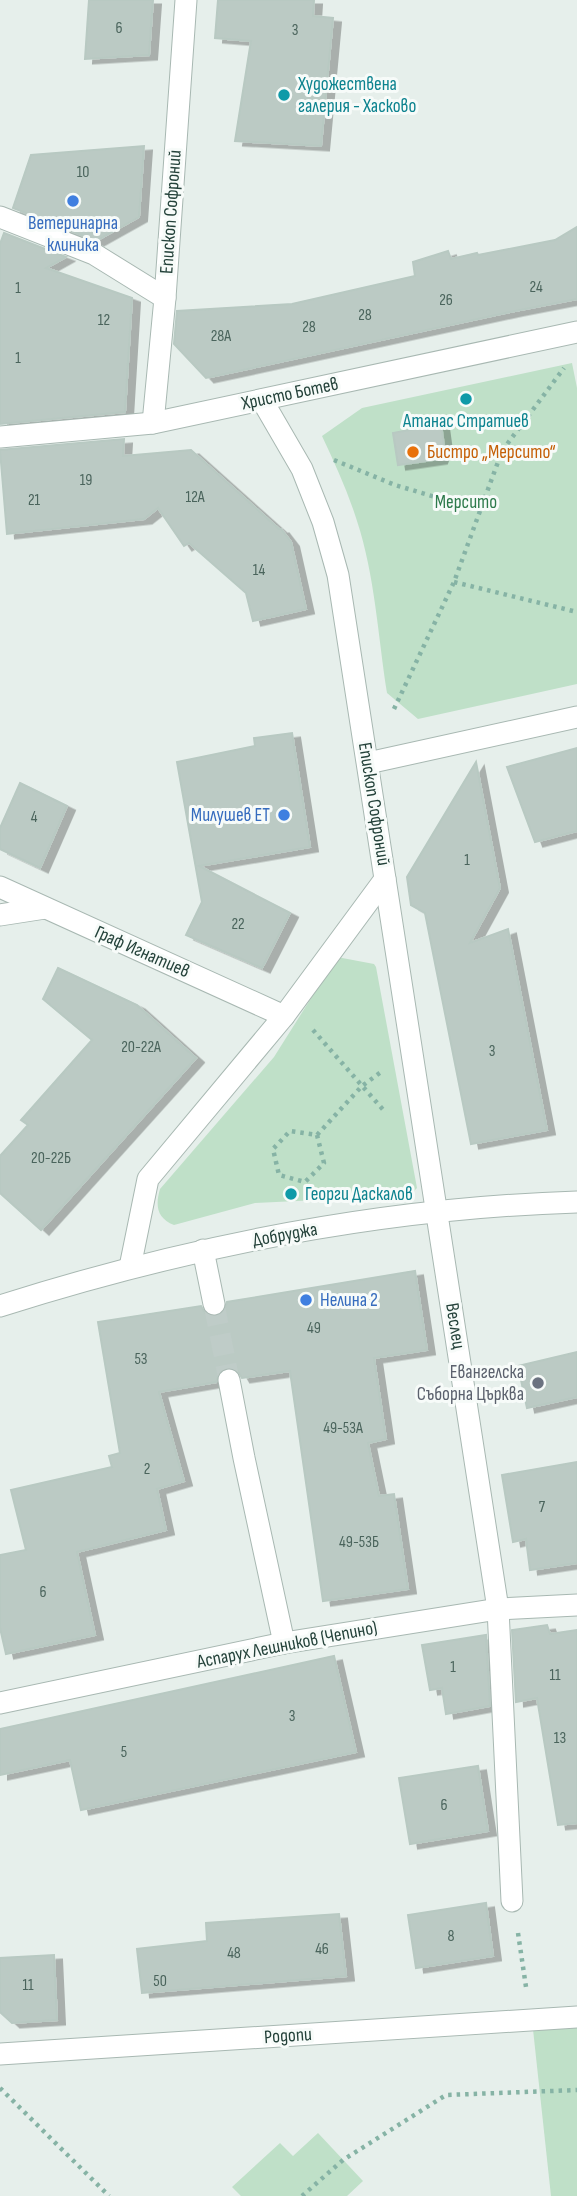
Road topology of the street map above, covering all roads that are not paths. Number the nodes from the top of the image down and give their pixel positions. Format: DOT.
graph roads {
  1 [pos="186,0"];
  2 [pos="0,218"];
  3 [pos="165,298"];
  4 [pos="577,332"];
  5 [pos="262,400"];
  6 [pos="153,423"];
  7 [pos="0,437"];
  8 [pos="577,717"];
  9 [pos="368,763"];
  10 [pos="385,879"];
  11 [pos="0,887"];
  12 [pos="45,908"];
  13 [pos="0,915"];
  14 [pos="284,1016"];
  15 [pos="577,1202"];
  16 [pos="438,1212"];
  17 [pos="203,1250"];
  18 [pos="130,1268"];
  19 [pos="214,1304"];
  20 [pos="0,1306"];
  21 [pos="229,1380"];
  22 [pos="577,1605"];
  23 [pos="498,1609"];
  24 [pos="284,1643"];
  25 [pos="0,1703"];
  26 [pos="512,1901"];
  27 [pos="577,2017"];
  28 [pos="0,2054"];
  1 -- 3 [label="street, Епископ Софроний"];
  2 -- 3 [label="street"];
  3 -- 6 [label="street, Епископ Софроний"];
  4 -- 5 [label="street, Христо Ботев"];
  5 -- 6 [label="street, Христо Ботев"];
  5 -- 9 [label="street, Епископ Софроний"];
  6 -- 7 [label="street, Христо Ботев"];
  8 -- 9 [label="street"];
  9 -- 10 [label="street, Епископ Софроний"];
  10 -- 14 [label="street, Епископ Софроний"];
  10 -- 16 [label="street, Веслец"];
  11 -- 12 [label="street, Граф Игнатиев"];
  12 -- 13 [label="street"];
  12 -- 14 [label="street, Граф Игнатиев"];
  14 -- 18 [label="street, Епископ Софроний"];
  15 -- 16 [label="street, Добруджа"];
  16 -- 17 [label="street, Добруджа"];
  16 -- 23 [label="street, Веслец"];
  17 -- 18 [label="street, Добруджа"];
  17 -- 19 [label="street"];
  18 -- 20 [label="street, Добруджа"];
  21 -- 24 [label="street"];
  22 -- 23 [label="street, Аспарух Лешников (Чепино)"];
  23 -- 24 [label="street, Аспарух Лешников (Чепино)"];
  23 -- 26 [label="street, Веслец"];
  24 -- 25 [label="street, Аспарух Лешников (Чепино)"];
  27 -- 28 [label="street, Родопи"];
}
